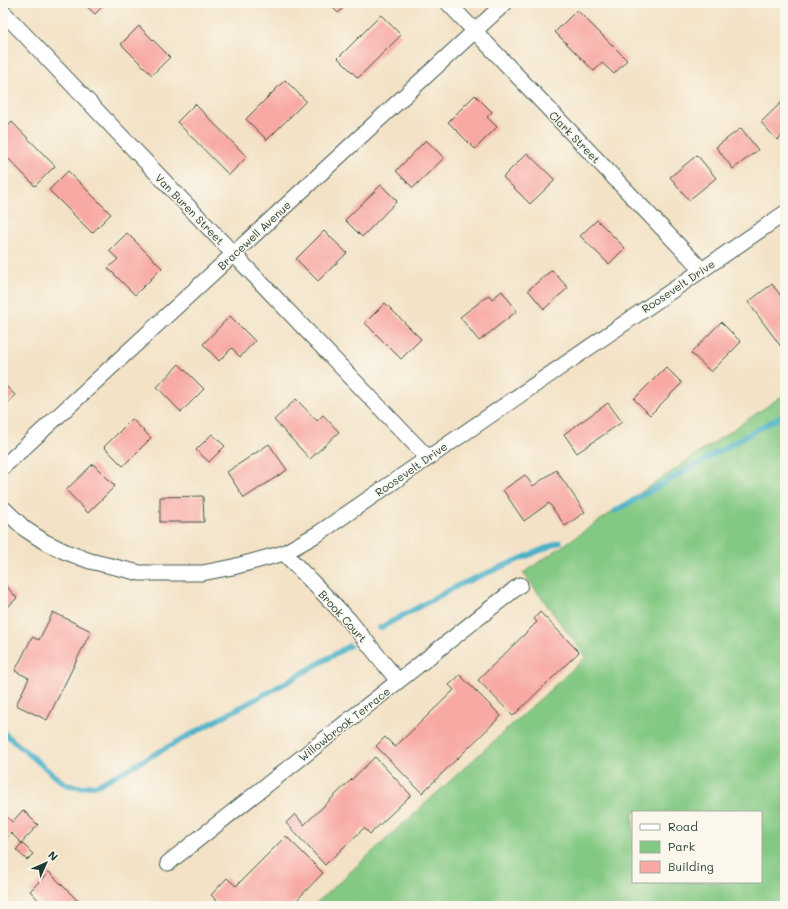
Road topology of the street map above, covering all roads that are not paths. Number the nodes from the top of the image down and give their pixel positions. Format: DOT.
graph roads {
  1 [pos="448,3"];
  2 [pos="505,3"];
  3 [pos="3,12"];
  4 [pos="475,31"];
  5 [pos="785,213"];
  6 [pos="233,254"];
  7 [pos="702,270"];
  8 [pos="428,458"];
  9 [pos="3,467"];
  10 [pos="3,508"];
  11 [pos="284,553"];
  12 [pos="520,585"];
  13 [pos="398,681"];
  14 [pos="168,863"];
  1 -- 4 [label="street, Clark Street"];
  2 -- 4 [label="street, Bracewell Avenue"];
  3 -- 6 [label="street, Van Buren Street"];
  4 -- 6 [label="street, Bracewell Avenue"];
  4 -- 7 [label="street, Clark Street"];
  5 -- 7 [label="street, Roosevelt Drive"];
  6 -- 8 [label="street, Van Buren Street"];
  6 -- 9 [label="street, Bracewell Avenue"];
  7 -- 8 [label="street, Roosevelt Drive"];
  8 -- 11 [label="street, Roosevelt Drive"];
  10 -- 11 [label="street, Roosevelt Drive"];
  11 -- 13 [label="street, Brook Court"];
  12 -- 13 [label="street, Willowbrook Terrace"];
  13 -- 14 [label="street, Willowbrook Terrace"];
}
